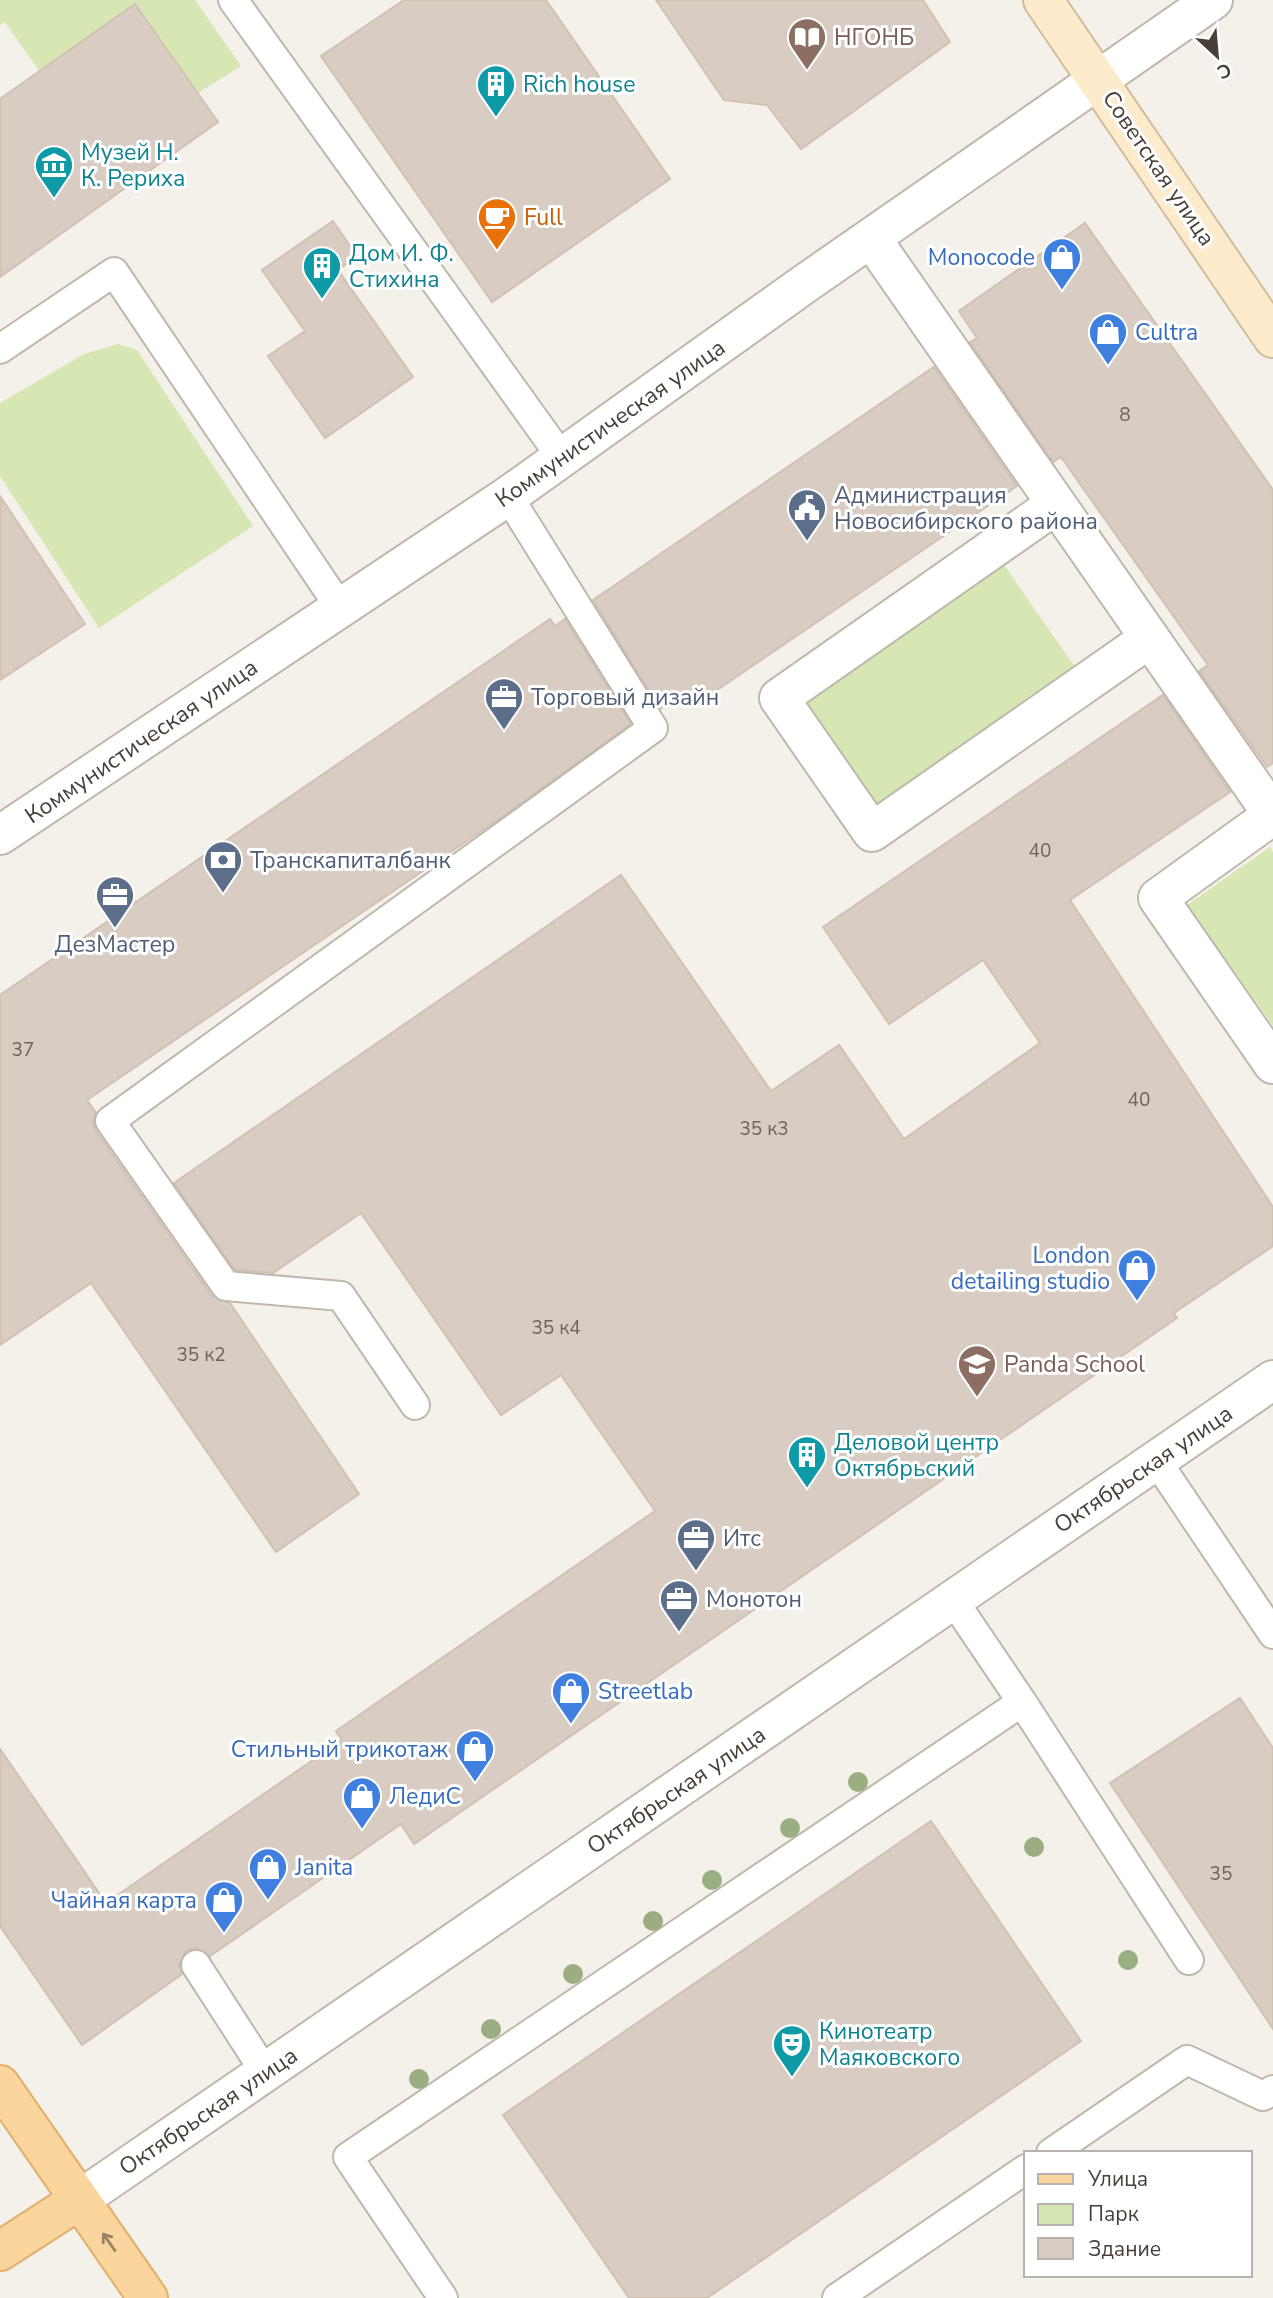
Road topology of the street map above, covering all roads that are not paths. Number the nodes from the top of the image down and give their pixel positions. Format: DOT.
graph roads {
  1 [pos="1043,0"];
  2 [pos="1213,0"];
  3 [pos="243,3"];
  4 [pos="1099,78"];
  5 [pos="872,238"];
  6 [pos="1273,338"];
  7 [pos="0,349"];
  8 [pos="562,458"];
  9 [pos="508,496"];
  10 [pos="1055,505"];
  11 [pos="341,609"];
  12 [pos="1150,638"];
  13 [pos="1273,815"];
  14 [pos="0,835"];
  15 [pos="1273,1064"];
  16 [pos="1273,1380"];
  17 [pos="415,1405"];
  18 [pos="1156,1460"];
  19 [pos="953,1600"];
  20 [pos="1273,1634"];
  21 [pos="1023,1702"];
  22 [pos="1189,1960"];
  23 [pos="196,1965"];
  24 [pos="265,2072"];
  25 [pos="0,2085"];
  26 [pos="1273,2090"];
  27 [pos="1054,2151"];
  28 [pos="1024,2170"];
  29 [pos="79,2200"];
  30 [pos="0,2251"];
  31 [pos="148,2298"];
  32 [pos="443,2298"];
  33 [pos="837,2298"];
  1 -- 4 [label="street, Советская улица"];
  2 -- 4 [label="street, Коммунистическая улица"];
  3 -- 8 [label="lane"];
  4 -- 5 [label="street, Коммунистическая улица"];
  4 -- 6 [label="street, Советская улица"];
  5 -- 8 [label="street, Коммунистическая улица"];
  5 -- 10 [label="street"];
  7 -- 11 [label="lane"];
  8 -- 9 [label="street, Коммунистическая улица"];
  9 -- 11 [label="street, Коммунистическая улица"];
  9 -- 17 [label="lane"];
  10 -- 12 [label="street"];
  10 -- 12 [label="street"];
  11 -- 14 [label="street, Коммунистическая улица"];
  12 -- 13 [label="street"];
  13 -- 15 [label="street"];
  16 -- 18 [label="street, Октябрьская улица"];
  18 -- 19 [label="street, Октябрьская улица"];
  18 -- 20 [label="lane"];
  19 -- 21 [label="lane"];
  19 -- 24 [label="street, Октябрьская улица"];
  21 -- 22 [label="lane"];
  21 -- 32 [label="lane"];
  23 -- 24 [label="lane"];
  24 -- 29 [label="street, Октябрьская улица"];
  25 -- 29 [label="main road"];
  26 -- 27 [label="lane"];
  28 -- 33 [label="lane"];
  29 -- 30 [label="main road"];
  31 -- 29 [label="main road, one-way"];
}
